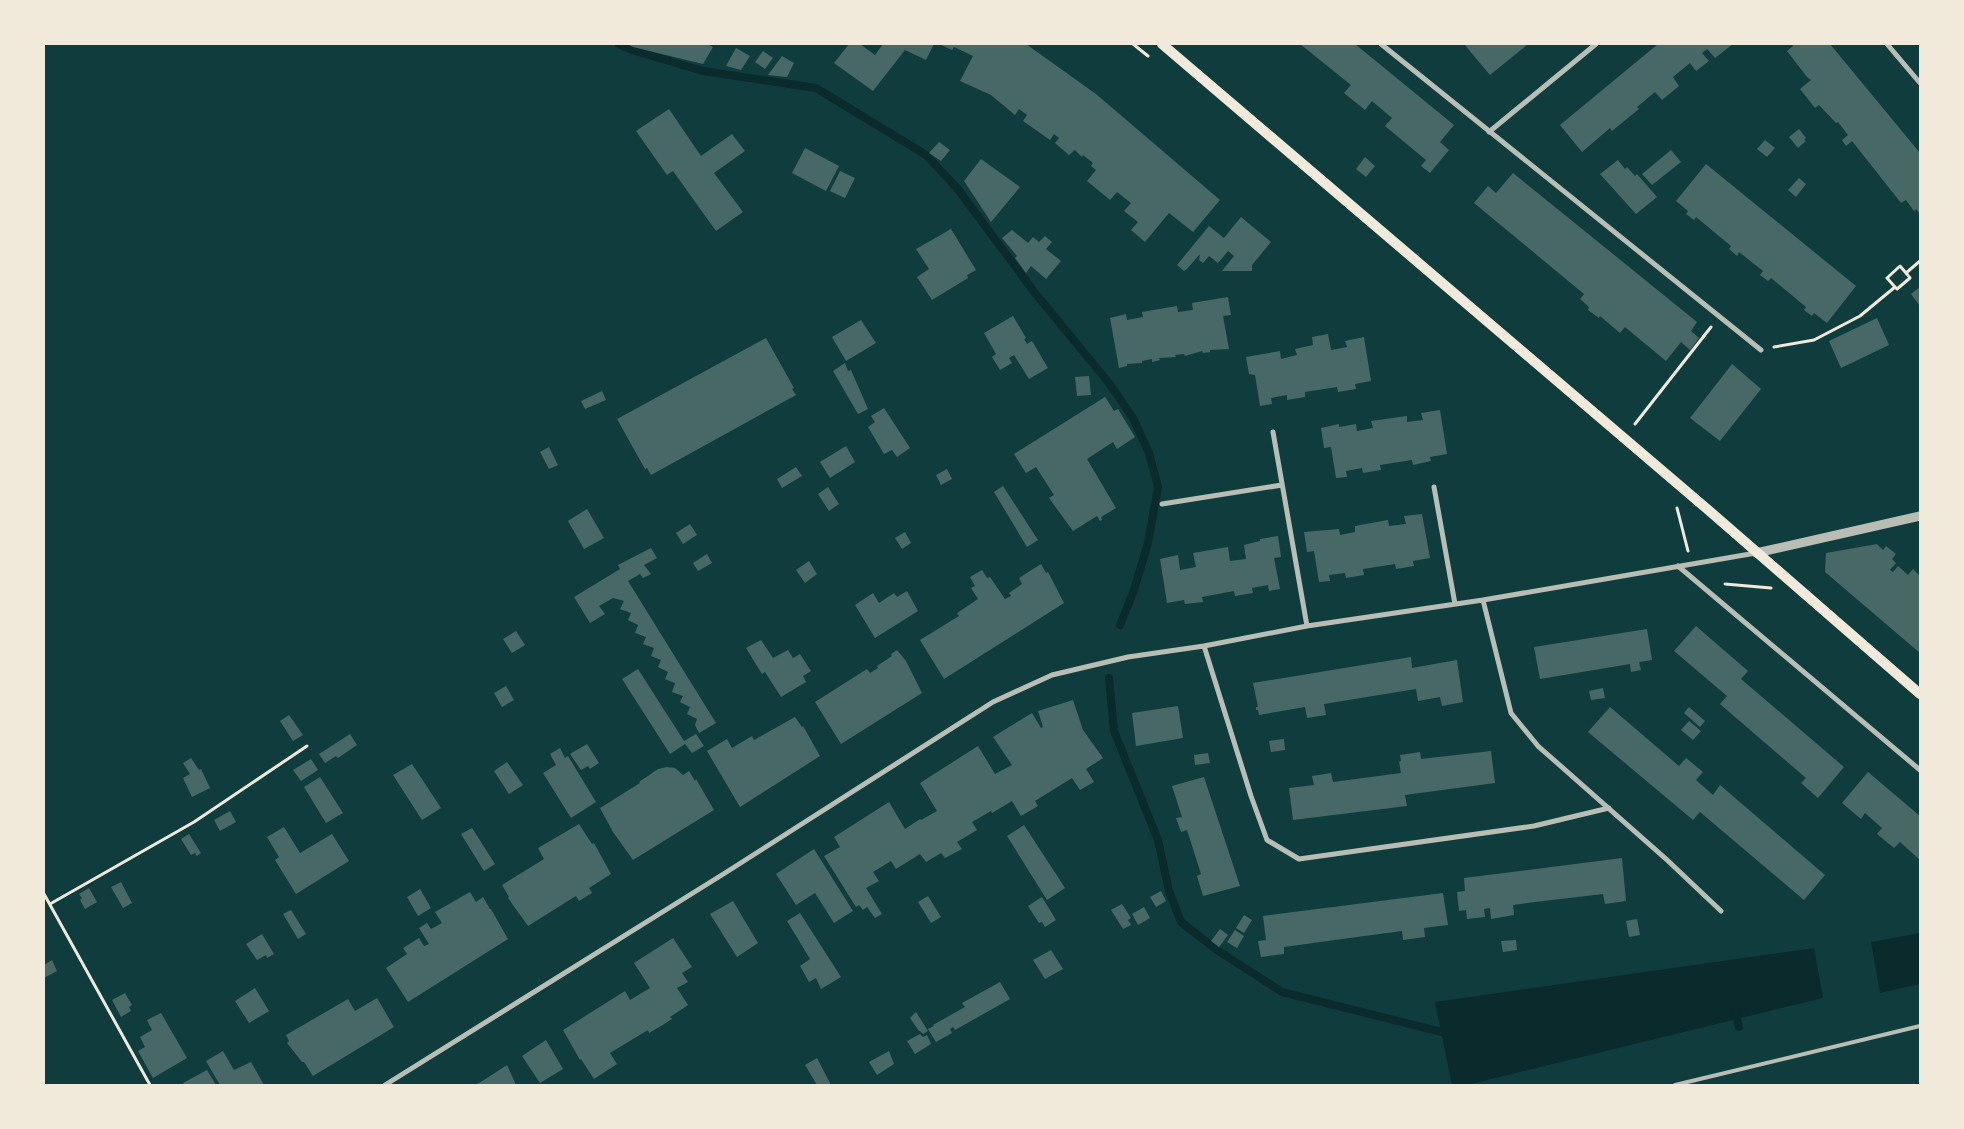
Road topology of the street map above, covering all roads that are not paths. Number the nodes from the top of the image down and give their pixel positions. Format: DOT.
graph roads {
  1 [pos="1162,44"];
  2 [pos="1381,44"];
  3 [pos="1596,44"];
  4 [pos="1887,44"];
  5 [pos="1920,83"];
  6 [pos="1489,132"];
  7 [pos="1761,350"];
  8 [pos="1273,432"];
  9 [pos="1282,485"];
  10 [pos="1434,487"];
  11 [pos="1162,504"];
  12 [pos="1920,516"];
  13 [pos="1756,553"];
  14 [pos="1678,566"];
  15 [pos="1483,600"];
  16 [pos="1455,604"];
  17 [pos="1307,626"];
  18 [pos="1204,646"];
  19 [pos="1920,694"];
  20 [pos="1920,770"];
  21 [pos="1609,808"];
  22 [pos="1721,911"];
  23 [pos="1920,1026"];
  24 [pos="1707,1078"];
  25 [pos="386,1085"];
  26 [pos="1675,1085"];
  27 [pos="1709,1085"];
  1 -- 13 [label="main road"];
  2 -- 6 [label="street"];
  3 -- 6 [label="street"];
  4 -- 5 [label="street"];
  6 -- 7 [label="street"];
  8 -- 9 [label="street"];
  9 -- 11 [label="street"];
  9 -- 17 [label="street"];
  10 -- 16 [label="street"];
  12 -- 13 [label="street"];
  13 -- 14 [label="street"];
  13 -- 19 [label="main road"];
  14 -- 15 [label="street"];
  14 -- 20 [label="street"];
  15 -- 16 [label="street"];
  15 -- 21 [label="street"];
  16 -- 17 [label="street"];
  17 -- 18 [label="street"];
  18 -- 21 [label="street"];
  18 -- 25 [label="street"];
  21 -- 22 [label="street"];
  23 -- 24 [label="lane"];
  24 -- 26 [label="lane"];
  24 -- 27 [label="lane"];
}
